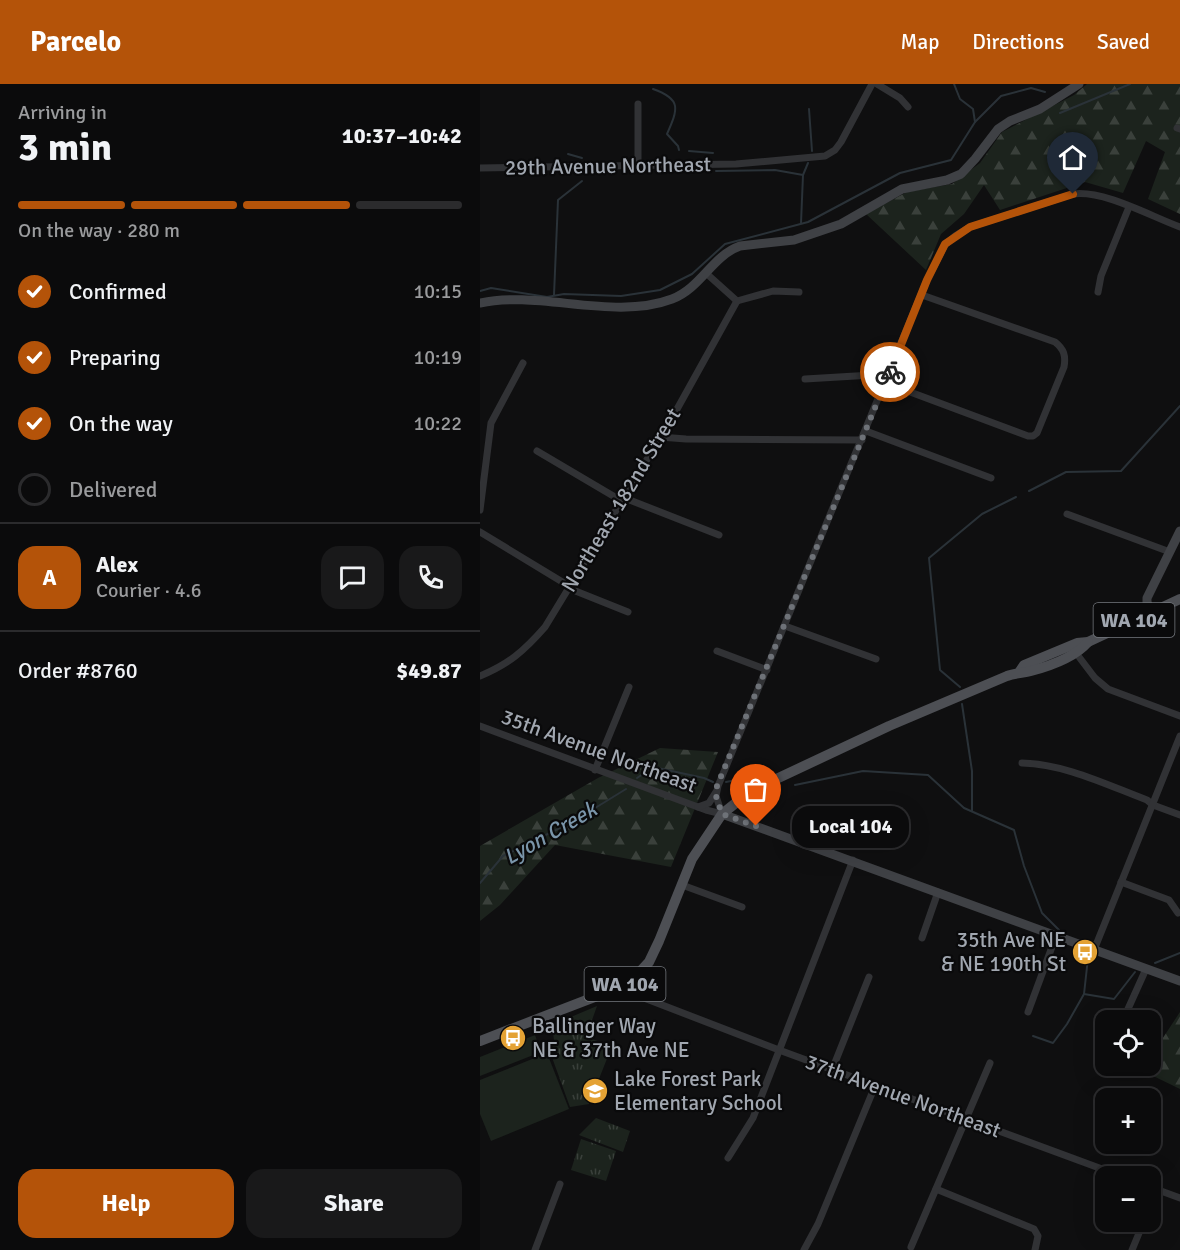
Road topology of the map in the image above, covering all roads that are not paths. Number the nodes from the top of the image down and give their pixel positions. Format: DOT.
graph roads {
  1 [pos="874,84"];
  2 [pos="1079,84"];
  3 [pos="638,104"];
  4 [pos="908,107"];
  5 [pos="638,166"];
  6 [pos="480,168"];
  7 [pos="1129,207"];
  8 [pos="1180,227"];
  9 [pos="707,274"];
  10 [pos="799,292"];
  11 [pos="1098,292"];
  12 [pos="922,295"];
  13 [pos="737,301"];
  14 [pos="480,303"];
  15 [pos="523,363"];
  16 [pos="889,374"];
  17 [pos="806,379"];
  18 [pos="886,383"];
  19 [pos="866,431"];
  20 [pos="660,437"];
  21 [pos="862,440"];
  22 [pos="537,451"];
  23 [pos="991,478"];
  24 [pos="621,498"];
  25 [pos="480,510"];
  26 [pos="1067,514"];
  27 [pos="1180,531"];
  28 [pos="480,532"];
  29 [pos="719,535"];
  30 [pos="1170,552"];
  31 [pos="569,586"];
  32 [pos="1180,599"];
  33 [pos="628,612"];
  34 [pos="1150,612"];
  35 [pos="785,626"];
  36 [pos="1088,642"];
  37 [pos="717,651"];
  38 [pos="1076,653"];
  39 [pos="876,659"];
  40 [pos="767,670"];
  41 [pos="1020,671"];
  42 [pos="480,676"];
  43 [pos="629,687"];
  44 [pos="1180,716"];
  45 [pos="480,726"];
  46 [pos="1180,736"];
  47 [pos="1022,763"];
  48 [pos="595,770"];
  49 [pos="716,791"];
  50 [pos="1153,805"];
  51 [pos="695,806"];
  52 [pos="722,814"];
  53 [pos="1180,815"];
  54 [pos="853,860"];
  55 [pos="1121,882"];
  56 [pos="682,885"];
  57 [pos="938,892"];
  58 [pos="742,907"];
  59 [pos="1178,913"];
  60 [pos="1056,936"];
  61 [pos="922,938"];
  62 [pos="1094,950"];
  63 [pos="1146,969"];
  64 [pos="869,977"];
  65 [pos="1180,981"];
  66 [pos="618,988"];
  67 [pos="1128,1010"];
  68 [pos="1028,1012"];
  69 [pos="480,1041"];
  70 [pos="779,1050"];
  71 [pos="990,1063"];
  72 [pos="832,1070"];
  73 [pos="875,1086"];
  74 [pos="966,1119"];
  75 [pos="728,1158"];
  76 [pos="1095,1166"];
  77 [pos="560,1184"];
  78 [pos="936,1189"];
  79 [pos="1161,1191"];
  80 [pos="1180,1198"];
  81 [pos="1139,1232"];
  82 [pos="910,1247"];
  83 [pos="535,1250"];
  84 [pos="804,1250"];
  85 [pos="1035,1250"];
  86 [pos="1132,1250"];
  1 -- 4 [label="street"];
  1 -- 5 [label="street, 29th Avenue Northeast"];
  2 -- 9 [label="street"];
  3 -- 5 [label="street"];
  5 -- 6 [label="street, 29th Avenue Northeast"];
  7 -- 8 [label="street"];
  7 -- 11 [label="street"];
  7 -- 12 [label="street"];
  9 -- 13 [label="street"];
  9 -- 14 [label="street"];
  10 -- 13 [label="street"];
  12 -- 16 [label="street"];
  12 -- 18 [label="street"];
  13 -- 20 [label="street, Northeast 182nd Street"];
  15 -- 25 [label="street"];
  16 -- 17 [label="street"];
  16 -- 18 [label="street"];
  18 -- 19 [label="street"];
  19 -- 21 [label="street"];
  19 -- 23 [label="street"];
  20 -- 21 [label="street"];
  20 -- 24 [label="street, Northeast 182nd Street"];
  21 -- 35 [label="street"];
  22 -- 24 [label="street"];
  24 -- 29 [label="street"];
  24 -- 31 [label="street, Northeast 182nd Street"];
  26 -- 30 [label="street"];
  27 -- 30 [label="street"];
  28 -- 31 [label="street"];
  30 -- 34 [label="street"];
  31 -- 33 [label="street"];
  31 -- 42 [label="street, Northeast 182nd Street"];
  32 -- 34 [label="main road, WA 104"];
  34 -- 36 [label="main road, WA 104"];
  35 -- 39 [label="street"];
  35 -- 40 [label="street"];
  36 -- 38 [label="main road, WA 104"];
  36 -- 41 [label="main road, WA 104"];
  37 -- 40 [label="street"];
  38 -- 41 [label="main road, WA 104"];
  38 -- 44 [label="street"];
  40 -- 49 [label="street"];
  41 -- 52 [label="main road, WA 104"];
  43 -- 48 [label="street"];
  45 -- 48 [label="street, 35th Avenue Northeast"];
  46 -- 50 [label="street"];
  47 -- 50 [label="street"];
  48 -- 51 [label="street, 35th Avenue Northeast"];
  49 -- 51 [label="street"];
  49 -- 52 [label="street"];
  50 -- 53 [label="street"];
  50 -- 55 [label="street"];
  51 -- 52 [label="street, 35th Avenue Northeast"];
  52 -- 54 [label="street, 35th Avenue Northeast"];
  52 -- 56 [label="main road, WA 104"];
  54 -- 57 [label="street, 35th Avenue Northeast"];
  54 -- 70 [label="street"];
  55 -- 59 [label="street"];
  55 -- 62 [label="street"];
  56 -- 58 [label="street"];
  56 -- 66 [label="main road, WA 104"];
  57 -- 60 [label="street, 35th Avenue Northeast"];
  57 -- 61 [label="street"];
  60 -- 62 [label="street, 35th Avenue Northeast"];
  60 -- 68 [label="street"];
  62 -- 63 [label="street, 35th Avenue Northeast"];
  63 -- 65 [label="street, 35th Avenue Northeast"];
  63 -- 67 [label="street"];
  64 -- 72 [label="street"];
  66 -- 69 [label="main road, WA 104"];
  66 -- 70 [label="street, 37th Avenue Northeast"];
  70 -- 72 [label="street, 37th Avenue Northeast"];
  70 -- 75 [label="street"];
  71 -- 74 [label="street"];
  72 -- 73 [label="street, 37th Avenue Northeast"];
  73 -- 74 [label="street, 37th Avenue Northeast"];
  73 -- 84 [label="street"];
  74 -- 76 [label="street, 37th Avenue Northeast"];
  74 -- 78 [label="street"];
  77 -- 83 [label="street"];
  78 -- 82 [label="street"];
  78 -- 85 [label="street"];
  79 -- 80 [label="street"];
  81 -- 86 [label="street"];
}
